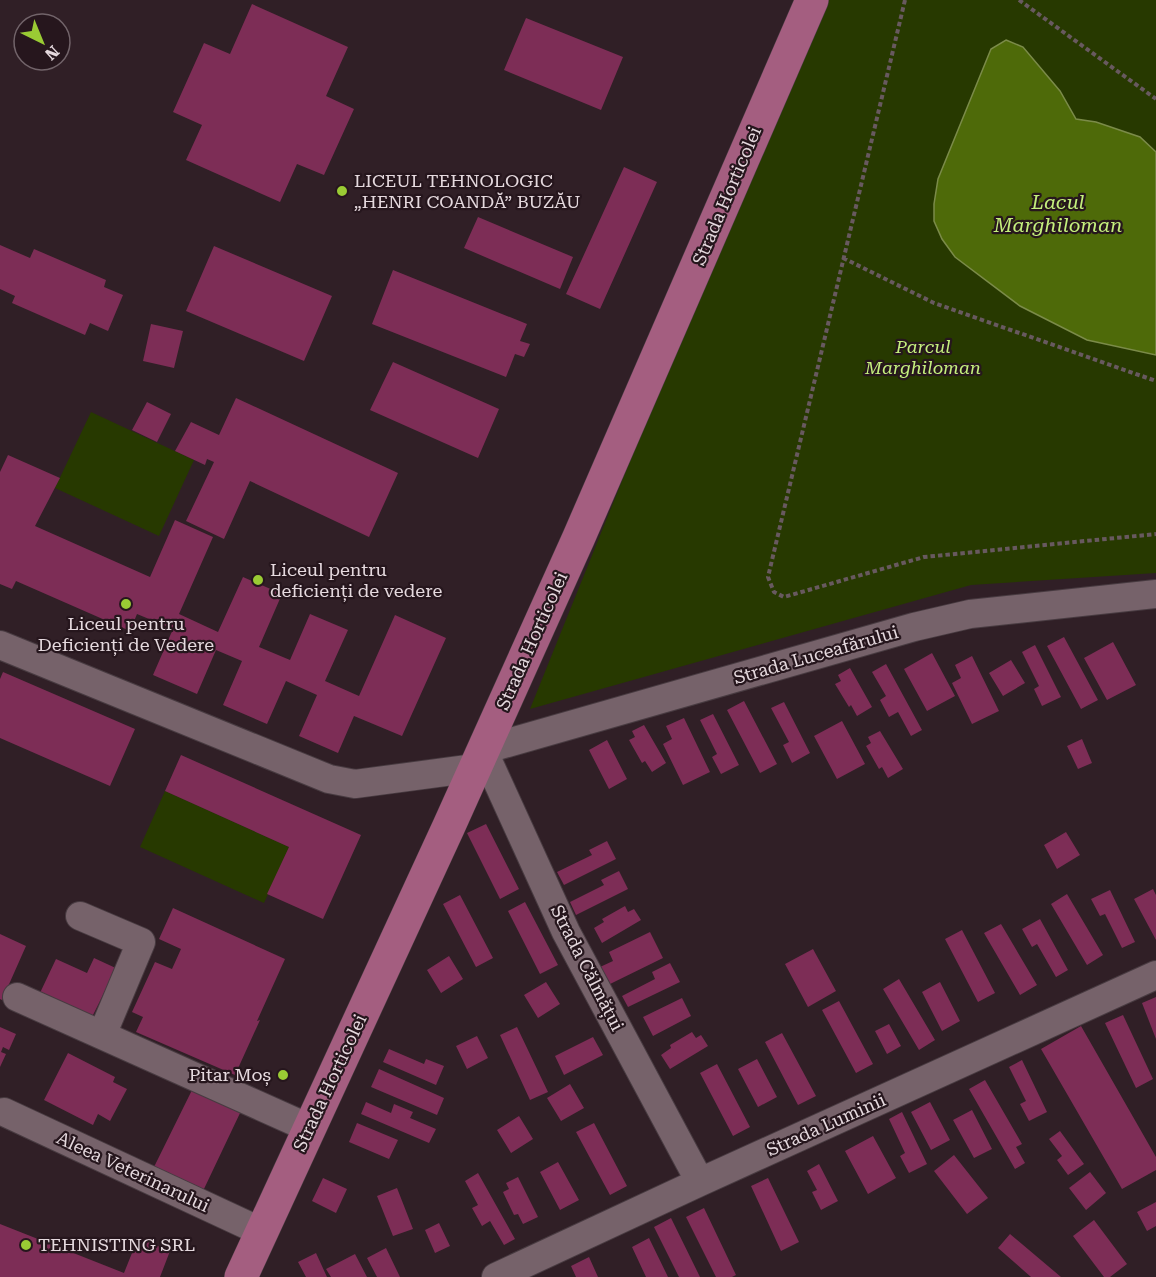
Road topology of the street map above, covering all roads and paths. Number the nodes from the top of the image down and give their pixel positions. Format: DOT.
graph roads {
  1 [pos="812,0"];
  2 [pos="905,0"];
  3 [pos="1019,0"];
  4 [pos="1156,99"];
  5 [pos="843,258"];
  6 [pos="1156,381"];
  7 [pos="1156,534"];
  8 [pos="1156,594"];
  9 [pos="0,645"];
  10 [pos="479,759"];
  11 [pos="80,916"];
  12 [pos="1156,975"];
  13 [pos="17,997"];
  14 [pos="102,1035"];
  15 [pos="4,1112"];
  16 [pos="309,1128"];
  17 [pos="700,1182"];
  18 [pos="262,1232"];
  19 [pos="241,1277"];
  20 [pos="496,1277"];
  1 -- 10 [label="main road, Strada Horticolei"];
  2 -- 5 [label="path"];
  3 -- 4 [label="path"];
  5 -- 6 [label="path"];
  5 -- 7 [label="path"];
  8 -- 10 [label="street, Strada Luceafărului"];
  9 -- 10 [label="street, Strada Luceafărului"];
  10 -- 16 [label="main road, Strada Horticolei"];
  10 -- 17 [label="street, Strada Călmățui"];
  11 -- 14 [label="street"];
  12 -- 17 [label="street, Strada Luminii"];
  13 -- 14 [label="street"];
  14 -- 16 [label="street"];
  15 -- 18 [label="street, Aleea Veterinarului"];
  16 -- 18 [label="main road, Strada Horticolei"];
  17 -- 20 [label="street, Strada Luminii"];
  18 -- 19 [label="main road, Strada Horticolei"];
}
